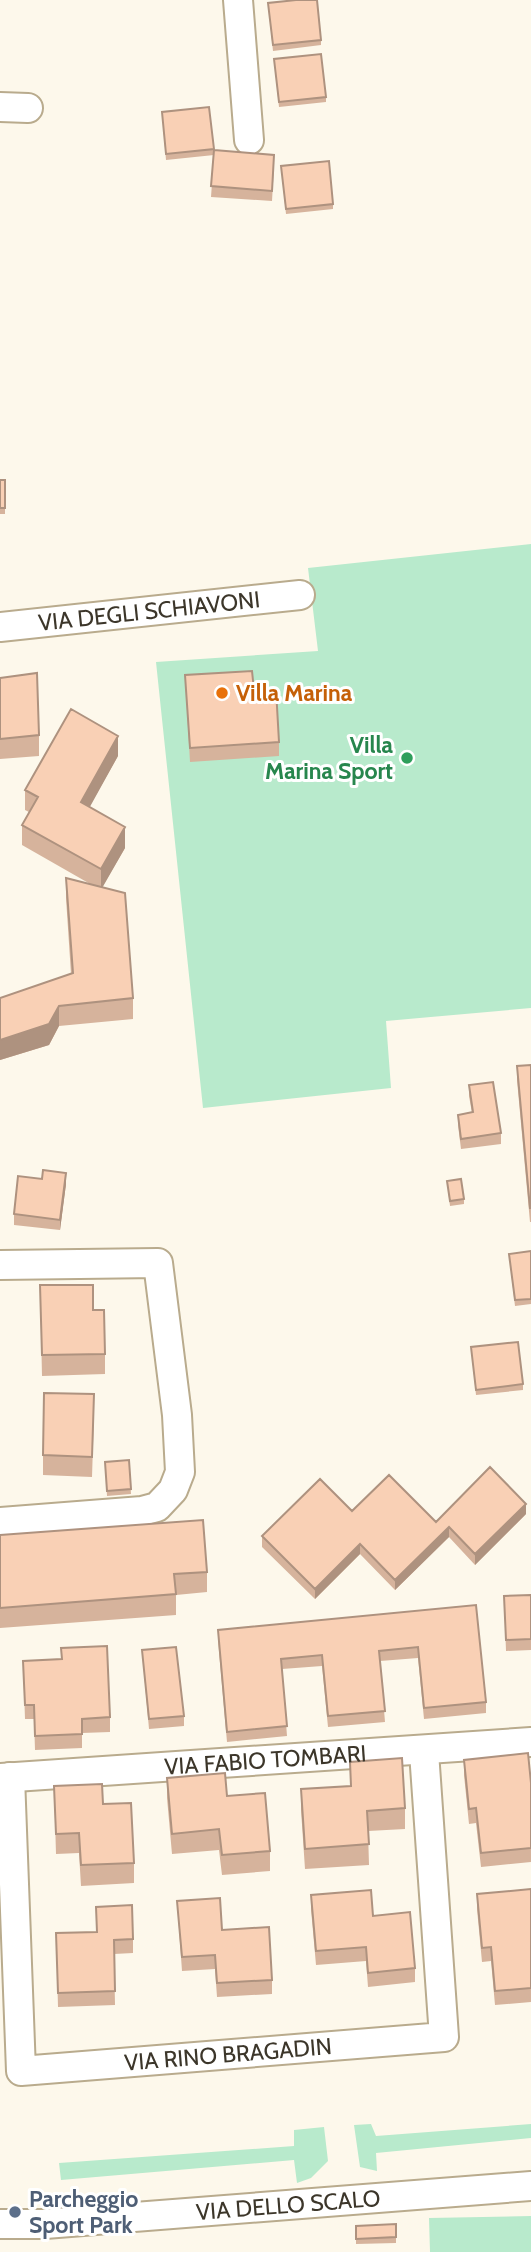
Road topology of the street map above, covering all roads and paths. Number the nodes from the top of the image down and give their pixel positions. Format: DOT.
graph roads {
  1 [pos="238,0"];
  2 [pos="0,107"];
  3 [pos="28,108"];
  4 [pos="249,140"];
  5 [pos="299,595"];
  6 [pos="0,628"];
  7 [pos="0,1265"];
  8 [pos="0,1522"];
  9 [pos="531,1742"];
  10 [pos="424,1752"];
  11 [pos="5,1777"];
  12 [pos="531,2186"];
  13 [pos="0,2224"];
  1 -- 4 [label="street"];
  2 -- 3 [label="street"];
  5 -- 6 [label="street, VIA DEGLI SCHIAVONI"];
  7 -- 8 [label="street"];
  9 -- 10 [label="street, VIA FABIO TOMBARI"];
  10 -- 11 [label="street, VIA FABIO TOMBARI"];
  10 -- 11 [label="street, VIA RINO BRAGADIN"];
  12 -- 13 [label="street, VIA DELLO SCALO"];
}
